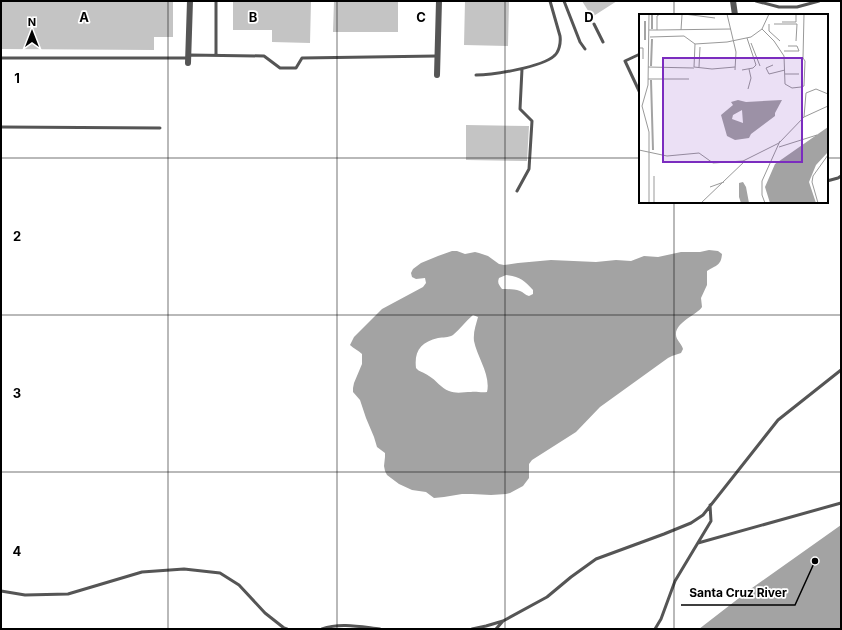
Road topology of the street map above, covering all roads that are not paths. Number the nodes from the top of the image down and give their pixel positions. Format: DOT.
graph roads {
  1 [pos="190,1"];
  2 [pos="216,1"];
  3 [pos="439,1"];
  4 [pos="550,1"];
  5 [pos="564,1"];
  6 [pos="733,1"];
  7 [pos="756,1"];
  8 [pos="819,1"];
  9 [pos="735,14"];
  10 [pos="594,24"];
  11 [pos="603,42"];
  12 [pos="585,49"];
  13 [pos="639,54"];
  14 [pos="216,55"];
  15 [pos="438,56"];
  16 [pos="1,58"];
  17 [pos="189,58"];
  18 [pos="522,69"];
  19 [pos="437,75"];
  20 [pos="476,75"];
  21 [pos="639,91"];
  22 [pos="1,127"];
  23 [pos="160,128"];
  24 [pos="841,176"];
  25 [pos="828,181"];
  26 [pos="517,191"];
  27 [pos="841,370"];
  28 [pos="841,503"];
  29 [pos="710,505"];
  30 [pos="698,543"];
  31 [pos="1,590"];
  32 [pos="503,621"];
  33 [pos="287,629"];
  34 [pos="322,629"];
  35 [pos="380,629"];
  36 [pos="472,629"];
  37 [pos="496,629"];
  38 [pos="655,629"];
  1 -- 17 [label="street"];
  2 -- 14 [label="lane"];
  3 -- 15 [label="street"];
  4 -- 18 [label="lane"];
  5 -- 12 [label="lane"];
  6 -- 9 [label="street"];
  7 -- 8 [label="lane"];
  10 -- 11 [label="lane"];
  13 -- 21 [label="lane"];
  14 -- 15 [label="lane"];
  14 -- 17 [label="lane"];
  15 -- 19 [label="street"];
  16 -- 17 [label="lane"];
  18 -- 20 [label="lane"];
  18 -- 26 [label="lane"];
  22 -- 23 [label="lane"];
  24 -- 25 [label="lane"];
  27 -- 29 [label="lane"];
  28 -- 30 [label="lane"];
  29 -- 30 [label="lane"];
  29 -- 32 [label="lane"];
  30 -- 38 [label="lane"];
  31 -- 33 [label="lane"];
  32 -- 36 [label="lane"];
  32 -- 37 [label="lane"];
  34 -- 35 [label="lane"];
}
